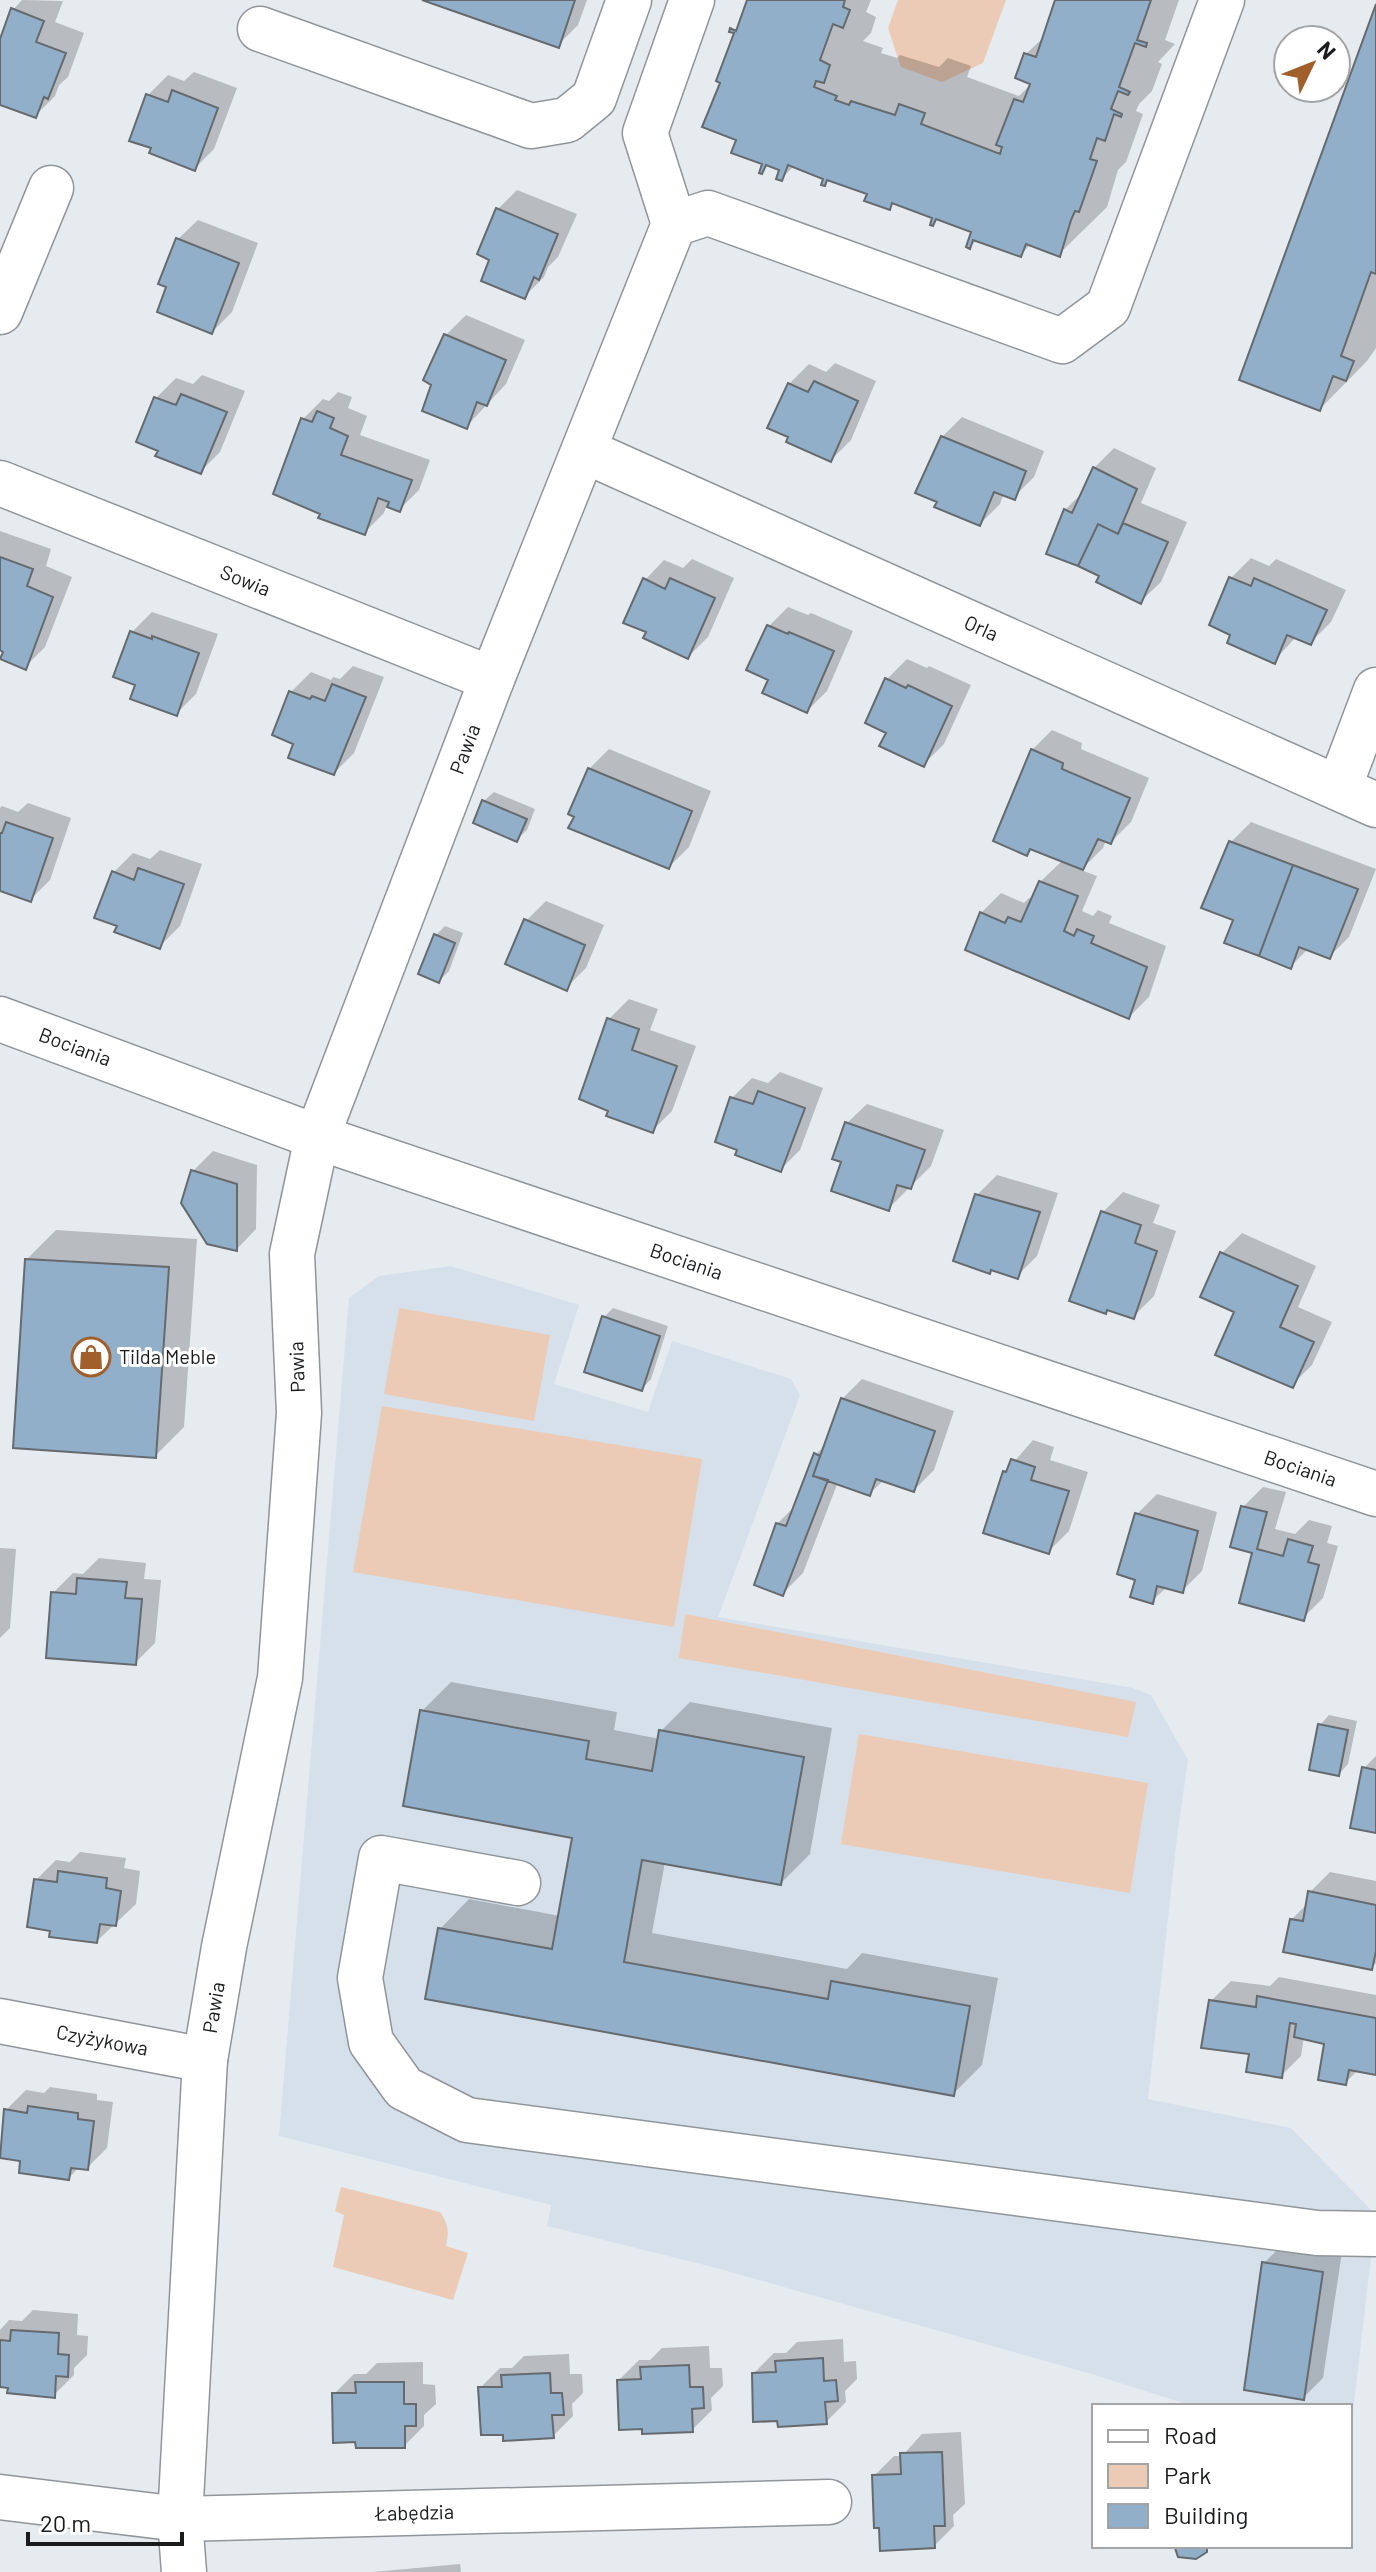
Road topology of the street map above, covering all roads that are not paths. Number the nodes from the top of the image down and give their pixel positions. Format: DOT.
graph roads {
  1 [pos="629,0"];
  2 [pos="692,0"];
  3 [pos="1222,0"];
  4 [pos="260,29"];
  5 [pos="51,188"];
  6 [pos="674,224"];
  7 [pos="0,312"];
  8 [pos="585,451"];
  9 [pos="0,483"];
  10 [pos="492,679"];
  11 [pos="1376,690"];
  12 [pos="1358,796"];
  13 [pos="1,1028"];
  14 [pos="317,1137"];
  15 [pos="1376,1494"];
  16 [pos="518,1883"];
  17 [pos="0,2021"];
  18 [pos="205,2060"];
  19 [pos="1376,2234"];
  20 [pos="0,2497"];
  21 [pos="829,2502"];
  22 [pos="180,2519"];
  23 [pos="184,2572"];
  1 -- 4 [label="street"];
  2 -- 6 [label="street"];
  3 -- 6 [label="street"];
  5 -- 7 [label="street"];
  6 -- 8 [label="street, Pawia"];
  8 -- 10 [label="street, Pawia"];
  8 -- 12 [label="street, Orla"];
  9 -- 10 [label="street, Sowia"];
  10 -- 14 [label="street, Pawia"];
  11 -- 12 [label="street"];
  13 -- 14 [label="street, Bociania"];
  14 -- 15 [label="street, Bociania"];
  14 -- 18 [label="street, Pawia"];
  16 -- 19 [label="street"];
  17 -- 18 [label="street, Czyżykowa"];
  18 -- 22 [label="street, Pawia"];
  20 -- 22 [label="street, Łabędzia"];
  21 -- 22 [label="street, Łabędzia"];
  22 -- 23 [label="street, Pawia"];
}
